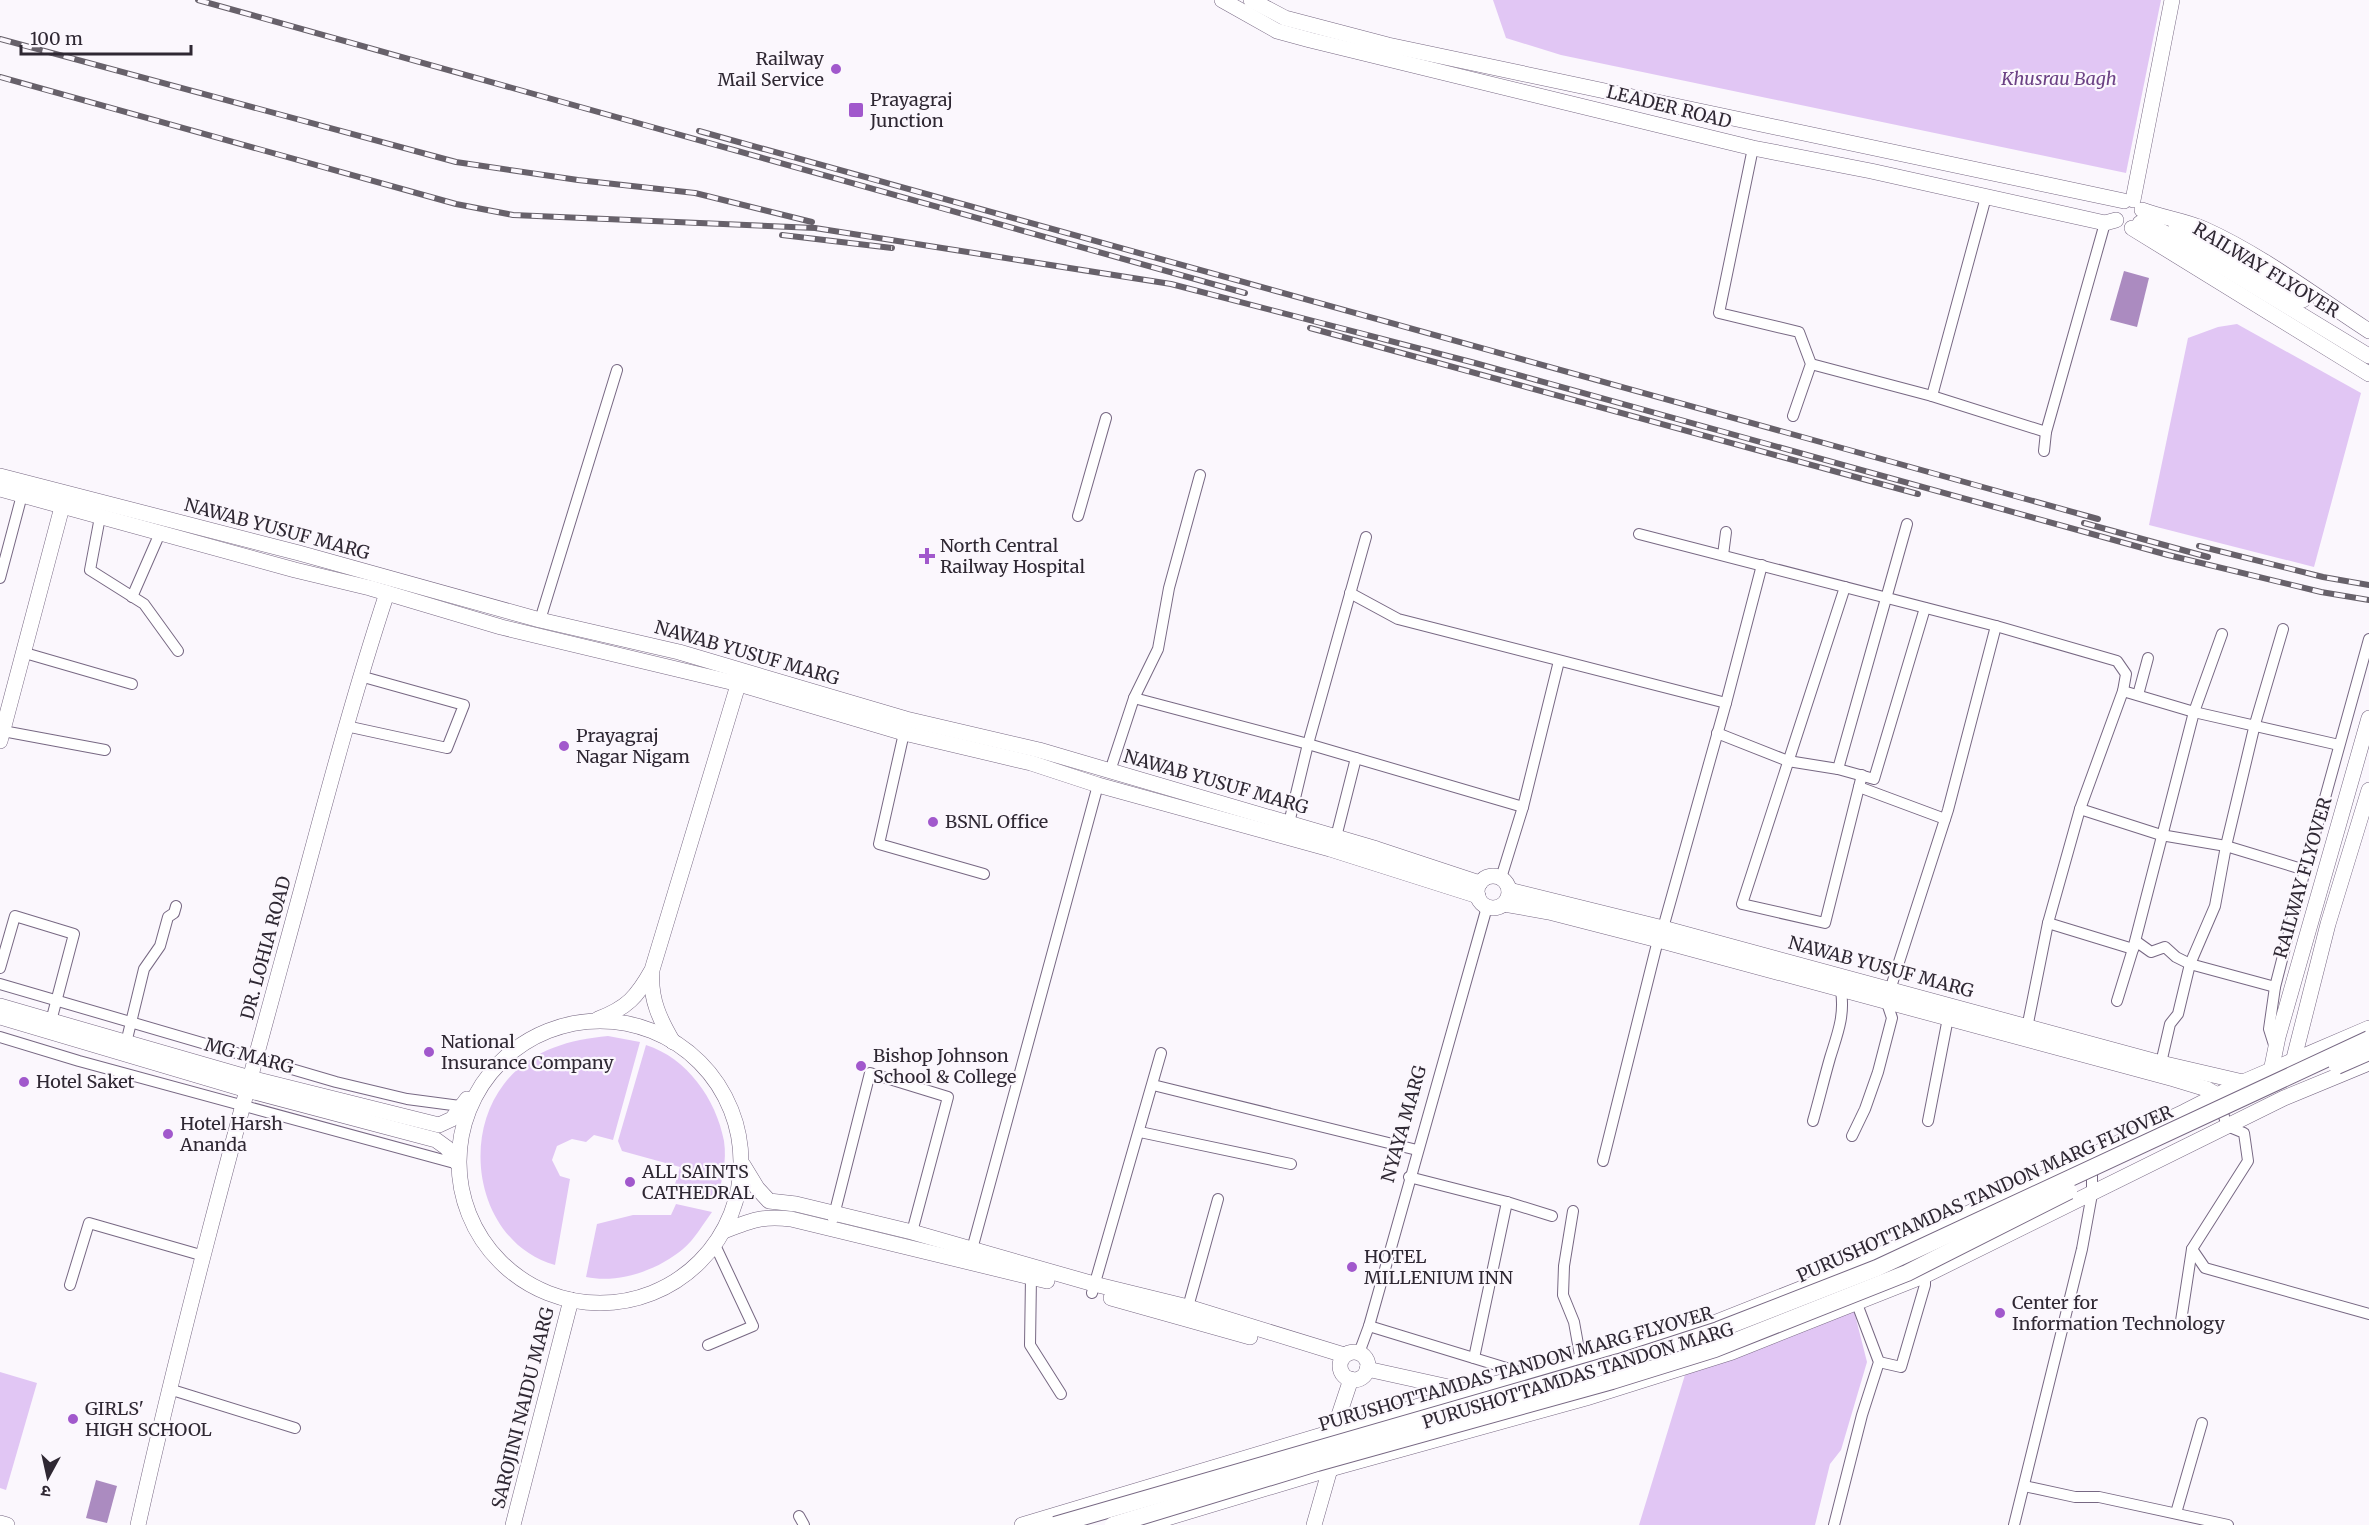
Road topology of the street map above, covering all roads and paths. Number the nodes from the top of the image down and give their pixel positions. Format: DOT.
graph roads {
  1 [pos="1222,0"];
  2 [pos="1251,0"];
  3 [pos="2172,0"];
  4 [pos="1312,32"];
  5 [pos="1754,148"];
  6 [pos="1986,197"];
  7 [pos="2134,212"];
  8 [pos="2160,217"];
  9 [pos="2110,221"];
  10 [pos="2186,238"];
  11 [pos="2369,331"];
  12 [pos="2369,342"];
  13 [pos="2369,356"];
  14 [pos="1811,364"];
  15 [pos="617,370"];
  16 [pos="2369,374"];
  17 [pos="1932,396"];
  18 [pos="1793,416"];
  19 [pos="1106,418"];
  20 [pos="2046,432"];
  21 [pos="2044,451"];
  22 [pos="1200,475"];
  23 [pos="0,476"];
  24 [pos="0,489"];
  25 [pos="22,495"];
  26 [pos="62,507"];
  27 [pos="1078,516"];
  28 [pos="100,517"];
  29 [pos="1907,524"];
  30 [pos="1726,532"];
  31 [pos="160,533"];
  32 [pos="1639,534"];
  33 [pos="1366,537"];
  34 [pos="1723,555"];
  35 [pos="1762,565"];
  36 [pos="0,578"];
  37 [pos="1845,587"];
  38 [pos="387,593"];
  39 [pos="1350,593"];
  40 [pos="132,597"];
  41 [pos="1888,598"];
  42 [pos="1925,608"];
  43 [pos="540,620"];
  44 [pos="1996,626"];
  45 [pos="2283,630"];
  46 [pos="2222,634"];
  47 [pos="2369,639"];
  48 [pos="178,651"];
  49 [pos="25,653"];
  50 [pos="2148,658"];
  51 [pos="1559,661"];
  52 [pos="360,676"];
  53 [pos="741,677"];
  54 [pos="132,684"];
  55 [pos="2123,691"];
  56 [pos="2138,695"];
  57 [pos="1134,698"];
  58 [pos="1726,703"];
  59 [pos="2194,712"];
  60 [pos="2369,718"];
  61 [pos="2255,724"];
  62 [pos="346,726"];
  63 [pos="904,733"];
  64 [pos="1717,733"];
  65 [pos="1,736"];
  66 [pos="1308,744"];
  67 [pos="2339,746"];
  68 [pos="105,750"];
  69 [pos="1356,758"];
  70 [pos="1788,761"];
  71 [pos="1838,769"];
  72 [pos="1110,771"];
  73 [pos="1860,781"];
  74 [pos="1098,785"];
  75 [pos="2369,790"];
  76 [pos="1523,807"];
  77 [pos="2080,809"];
  78 [pos="1945,819"];
  79 [pos="1289,823"];
  80 [pos="2161,835"];
  81 [pos="1336,837"];
  82 [pos="2226,846"];
  83 [pos="2305,870"];
  84 [pos="984,874"];
  85 [pos="1505,890"];
  86 [pos="1481,895"];
  87 [pos="176,906"];
  88 [pos="2048,922"];
  89 [pos="1661,934"];
  90 [pos="2133,949"];
  91 [pos="2190,964"];
  92 [pos="0,968"];
  93 [pos="652,970"];
  94 [pos="0,984"];
  95 [pos="2276,987"];
  96 [pos="1841,991"];
  97 [pos="1889,997"];
  98 [pos="57,1000"];
  99 [pos="2117,1001"];
  100 [pos="0,1006"];
  101 [pos="0,1017"];
  102 [pos="1948,1018"];
  103 [pos="51,1021"];
  104 [pos="131,1021"];
  105 [pos="592,1022"];
  106 [pos="2027,1028"];
  107 [pos="2367,1029"];
  108 [pos="0,1037"];
  109 [pos="673,1042"];
  110 [pos="126,1043"];
  111 [pos="2276,1050"];
  112 [pos="2369,1052"];
  113 [pos="1161,1053"];
  114 [pos="256,1058"];
  115 [pos="2293,1060"];
  116 [pos="2161,1063"];
  117 [pos="2369,1063"];
  118 [pos="2271,1070"];
  119 [pos="2243,1082"];
  120 [pos="249,1084"];
  121 [pos="1153,1085"];
  122 [pos="476,1090"];
  123 [pos="2217,1095"];
  124 [pos="2284,1098"];
  125 [pos="243,1106"];
  126 [pos="460,1106"];
  127 [pos="2266,1107"];
  128 [pos="1813,1121"];
  129 [pos="1928,1121"];
  130 [pos="2227,1126"];
  131 [pos="1140,1132"];
  132 [pos="1852,1136"];
  133 [pos="1417,1150"];
  134 [pos="2092,1154"];
  135 [pos="1603,1161"];
  136 [pos="458,1164"];
  137 [pos="1291,1164"];
  138 [pos="743,1165"];
  139 [pos="1409,1177"];
  140 [pos="2092,1194"];
  141 [pos="1218,1199"];
  142 [pos="1508,1202"];
  143 [pos="1573,1211"];
  144 [pos="1552,1216"];
  145 [pos="832,1220"];
  146 [pos="724,1231"];
  147 [pos="912,1232"];
  148 [pos="1922,1235"];
  149 [pos="715,1245"];
  150 [pos="2192,1249"];
  151 [pos="204,1256"];
  152 [pos="970,1256"];
  153 [pos="1843,1272"];
  154 [pos="1926,1275"];
  155 [pos="1031,1277"];
  156 [pos="70,1285"];
  157 [pos="1093,1288"];
  158 [pos="571,1300"];
  159 [pos="1857,1301"];
  160 [pos="1188,1307"];
  161 [pos="2369,1314"];
  162 [pos="2181,1321"];
  163 [pos="1369,1326"];
  164 [pos="708,1345"];
  165 [pos="1348,1357"];
  166 [pos="1474,1358"];
  167 [pos="1581,1361"];
  168 [pos="1879,1362"];
  169 [pos="1367,1369"];
  170 [pos="1529,1375"];
  171 [pos="1351,1379"];
  172 [pos="169,1389"];
  173 [pos="1469,1391"];
  174 [pos="1060,1394"];
  175 [pos="2202,1423"];
  176 [pos="295,1428"];
  177 [pos="1333,1433"];
  178 [pos="1330,1469"];
  179 [pos="2024,1486"];
  180 [pos="2175,1513"];
  181 [pos="138,1525"];
  182 [pos="513,1525"];
  183 [pos="1022,1525"];
  184 [pos="1055,1525"];
  185 [pos="1113,1525"];
  186 [pos="1144,1525"];
  187 [pos="1314,1525"];
  188 [pos="1834,1525"];
  189 [pos="2014,1525"];
  190 [pos="2172,1525"];
  191 [pos="2228,1525"];
  1 -- 4 [label="main road, LEADER ROAD"];
  2 -- 4 [label="main road, LEADER ROAD"];
  3 -- 7 [label="main road"];
  4 -- 5 [label="main road, LEADER ROAD"];
  4 -- 7 [label="main road, LEADER ROAD"];
  5 -- 6 [label="main road, LEADER ROAD"];
  5 -- 14 [label="street"];
  6 -- 9 [label="main road, LEADER ROAD"];
  6 -- 17 [label="street"];
  7 -- 8 [label="main road"];
  7 -- 9 [label="main road"];
  7 -- 9 [label="main road, LEADER ROAD"];
  7 -- 10 [label="main road, RAILWAY FLYOVER"];
  7 -- 16 [label="main road"];
  8 -- 10 [label="main road, RAILWAY FLYOVER"];
  8 -- 11 [label="main road"];
  9 -- 20 [label="street"];
  10 -- 12 [label="main road, RAILWAY FLYOVER"];
  10 -- 13 [label="main road, RAILWAY FLYOVER"];
  14 -- 17 [label="street"];
  14 -- 18 [label="street"];
  15 -- 43 [label="street"];
  17 -- 20 [label="street"];
  19 -- 27 [label="street"];
  20 -- 21 [label="street"];
  22 -- 57 [label="street"];
  23 -- 43 [label="main road, NAWAB YUSUF MARG"];
  24 -- 25 [label="main road, NAWAB YUSUF MARG"];
  25 -- 26 [label="main road, NAWAB YUSUF MARG"];
  25 -- 36 [label="street"];
  26 -- 28 [label="main road, NAWAB YUSUF MARG"];
  26 -- 49 [label="main road"];
  28 -- 31 [label="main road, NAWAB YUSUF MARG"];
  28 -- 40 [label="street"];
  29 -- 41 [label="street"];
  30 -- 34 [label="street"];
  31 -- 38 [label="main road, NAWAB YUSUF MARG"];
  31 -- 40 [label="street"];
  32 -- 34 [label="street"];
  33 -- 39 [label="street"];
  34 -- 35 [label="street"];
  35 -- 37 [label="street"];
  35 -- 58 [label="street"];
  37 -- 41 [label="street"];
  37 -- 70 [label="street"];
  38 -- 52 [label="main road, DR. LOHIA ROAD"];
  38 -- 53 [label="main road, NAWAB YUSUF MARG"];
  39 -- 51 [label="street"];
  39 -- 66 [label="street"];
  40 -- 48 [label="street"];
  41 -- 42 [label="street"];
  41 -- 71 [label="street"];
  42 -- 44 [label="street"];
  42 -- 73 [label="street"];
  43 -- 53 [label="main road, NAWAB YUSUF MARG"];
  44 -- 55 [label="street"];
  44 -- 78 [label="street"];
  45 -- 61 [label="street"];
  46 -- 59 [label="street"];
  47 -- 67 [label="street"];
  49 -- 54 [label="street"];
  49 -- 65 [label="main road"];
  50 -- 56 [label="street"];
  51 -- 58 [label="street"];
  51 -- 76 [label="street"];
  52 -- 62 [label="main road, DR. LOHIA ROAD"];
  52 -- 62 [label="street"];
  53 -- 63 [label="main road, NAWAB YUSUF MARG"];
  53 -- 72 [label="main road, NAWAB YUSUF MARG"];
  53 -- 93 [label="main road"];
  55 -- 56 [label="street"];
  55 -- 77 [label="street"];
  56 -- 59 [label="street"];
  57 -- 66 [label="street"];
  57 -- 72 [label="street"];
  58 -- 64 [label="street"];
  59 -- 61 [label="street"];
  59 -- 80 [label="street"];
  60 -- 111 [label="main road, RAILWAY FLYOVER"];
  61 -- 67 [label="street"];
  61 -- 82 [label="street"];
  62 -- 114 [label="main road, DR. LOHIA ROAD"];
  63 -- 74 [label="main road, NAWAB YUSUF MARG"];
  63 -- 84 [label="street"];
  64 -- 70 [label="street"];
  64 -- 89 [label="street"];
  65 -- 68 [label="street"];
  66 -- 69 [label="street"];
  66 -- 79 [label="street"];
  67 -- 83 [label="street"];
  69 -- 76 [label="street"];
  69 -- 81 [label="street"];
  70 -- 71 [label="street"];
  70 -- 73 [label="street"];
  71 -- 73 [label="street"];
  72 -- 79 [label="main road, NAWAB YUSUF MARG"];
  73 -- 78 [label="street"];
  74 -- 86 [label="main road, NAWAB YUSUF MARG"];
  74 -- 152 [label="street"];
  75 -- 115 [label="main road, RAILWAY FLYOVER"];
  76 -- 85 [label="street"];
  77 -- 80 [label="street"];
  77 -- 88 [label="street"];
  78 -- 97 [label="street"];
  79 -- 81 [label="main road, NAWAB YUSUF MARG"];
  80 -- 82 [label="street"];
  80 -- 90 [label="street"];
  81 -- 86 [label="main road, NAWAB YUSUF MARG"];
  82 -- 83 [label="street"];
  82 -- 91 [label="street"];
  83 -- 95 [label="street"];
  85 -- 86 [label="main road"];
  85 -- 86 [label="main road"];
  85 -- 89 [label="main road, NAWAB YUSUF MARG"];
  86 -- 133 [label="street, NYAYA MARG"];
  87 -- 104 [label="street"];
  88 -- 90 [label="street"];
  88 -- 106 [label="street"];
  89 -- 96 [label="main road, NAWAB YUSUF MARG"];
  89 -- 97 [label="main road, NAWAB YUSUF MARG"];
  89 -- 135 [label="street"];
  90 -- 91 [label="street"];
  90 -- 99 [label="street"];
  91 -- 95 [label="street"];
  91 -- 116 [label="street"];
  92 -- 98 [label="street"];
  93 -- 105 [label="main road"];
  93 -- 109 [label="main road"];
  94 -- 98 [label="street"];
  95 -- 111 [label="street"];
  96 -- 97 [label="main road, NAWAB YUSUF MARG"];
  96 -- 128 [label="street"];
  97 -- 102 [label="main road, NAWAB YUSUF MARG"];
  97 -- 106 [label="main road, NAWAB YUSUF MARG"];
  97 -- 132 [label="street"];
  98 -- 103 [label="street"];
  98 -- 104 [label="street"];
  100 -- 103 [label="main road, MG MARG"];
  101 -- 120 [label="main road, MG MARG"];
  102 -- 123 [label="main road, NAWAB YUSUF MARG"];
  102 -- 129 [label="street"];
  103 -- 110 [label="main road, MG MARG"];
  104 -- 110 [label="street"];
  104 -- 114 [label="street"];
  105 -- 109 [label="main road"];
  105 -- 122 [label="main road, MG MARG"];
  106 -- 116 [label="main road, NAWAB YUSUF MARG"];
  107 -- 115 [label="main road, PURUSHOTTAMDAS TANDON MARG"];
  107 -- 184 [label="main road, PURUSHOTTAMDAS TANDON MARG FLYOVER, bridge"];
  108 -- 125 [label="street"];
  109 -- 138 [label="main road"];
  110 -- 120 [label="main road, MG MARG"];
  111 -- 118 [label="main road, RAILWAY FLYOVER"];
  112 -- 185 [label="main road, PURUSHOTTAMDAS TANDON MARG FLYOVER, bridge"];
  113 -- 121 [label="street"];
  114 -- 120 [label="main road, DR. LOHIA ROAD"];
  114 -- 126 [label="street"];
  115 -- 118 [label="main road, PURUSHOTTAMDAS TANDON MARG"];
  115 -- 124 [label="main road, RAILWAY FLYOVER"];
  116 -- 119 [label="main road, NAWAB YUSUF MARG"];
  117 -- 124 [label="main road, PURUSHOTTAMDAS TANDON MARG"];
  118 -- 119 [label="main road, PURUSHOTTAMDAS TANDON MARG"];
  118 -- 127 [label="main road, RAILWAY FLYOVER"];
  119 -- 123 [label="main road, PURUSHOTTAMDAS TANDON MARG"];
  120 -- 125 [label="main road, DR. LOHIA ROAD"];
  120 -- 126 [label="main road, MG MARG"];
  120 -- 136 [label="main road, MG MARG"];
  121 -- 131 [label="street"];
  121 -- 133 [label="street"];
  122 -- 126 [label="main road, MG MARG"];
  122 -- 136 [label="main road"];
  123 -- 130 [label="street"];
  123 -- 134 [label="main road, PURUSHOTTAMDAS TANDON MARG"];
  124 -- 127 [label="main road, PURUSHOTTAMDAS TANDON MARG"];
  125 -- 136 [label="street"];
  125 -- 151 [label="main road, DR. LOHIA ROAD"];
  127 -- 130 [label="main road, PURUSHOTTAMDAS TANDON MARG"];
  130 -- 140 [label="main road, PURUSHOTTAMDAS TANDON MARG"];
  130 -- 150 [label="street"];
  131 -- 137 [label="street"];
  131 -- 157 [label="street"];
  133 -- 139 [label="street, NYAYA MARG"];
  134 -- 140 [label="street"];
  134 -- 148 [label="main road, PURUSHOTTAMDAS TANDON MARG"];
  136 -- 158 [label="main road"];
  138 -- 145 [label="main road"];
  138 -- 146 [label="main road"];
  139 -- 142 [label="street"];
  139 -- 163 [label="street, NYAYA MARG"];
  140 -- 154 [label="main road, PURUSHOTTAMDAS TANDON MARG"];
  140 -- 179 [label="street"];
  141 -- 160 [label="street"];
  142 -- 144 [label="street"];
  142 -- 166 [label="street"];
  143 -- 167 [label="street"];
  145 -- 146 [label="main road"];
  145 -- 147 [label="main road"];
  145 -- 147 [label="street"];
  145 -- 152 [label="main road"];
  146 -- 149 [label="main road"];
  147 -- 152 [label="main road"];
  148 -- 153 [label="main road, PURUSHOTTAMDAS TANDON MARG"];
  148 -- 154 [label="street"];
  149 -- 158 [label="main road"];
  149 -- 164 [label="street"];
  150 -- 161 [label="street"];
  150 -- 162 [label="street"];
  151 -- 156 [label="street"];
  151 -- 172 [label="main road, DR. LOHIA ROAD"];
  152 -- 155 [label="main road"];
  152 -- 157 [label="main road"];
  153 -- 159 [label="street"];
  153 -- 167 [label="main road, PURUSHOTTAMDAS TANDON MARG"];
  154 -- 159 [label="main road, PURUSHOTTAMDAS TANDON MARG"];
  154 -- 168 [label="street"];
  155 -- 157 [label="main road"];
  155 -- 174 [label="street"];
  157 -- 160 [label="main road"];
  157 -- 165 [label="main road"];
  158 -- 182 [label="main road, SAROJINI NAIDU MARG"];
  159 -- 168 [label="street"];
  159 -- 178 [label="main road, PURUSHOTTAMDAS TANDON MARG"];
  160 -- 165 [label="main road"];
  163 -- 165 [label="street, NYAYA MARG"];
  163 -- 166 [label="street"];
  165 -- 169 [label="main road"];
  165 -- 171 [label="main road"];
  166 -- 170 [label="street"];
  167 -- 170 [label="main road, PURUSHOTTAMDAS TANDON MARG"];
  168 -- 188 [label="street"];
  169 -- 171 [label="main road"];
  169 -- 173 [label="main road"];
  170 -- 173 [label="main road, PURUSHOTTAMDAS TANDON MARG"];
  171 -- 177 [label="main road"];
  172 -- 176 [label="street"];
  172 -- 181 [label="main road, DR. LOHIA ROAD"];
  173 -- 177 [label="main road, PURUSHOTTAMDAS TANDON MARG"];
  175 -- 180 [label="street"];
  177 -- 178 [label="main road"];
  177 -- 183 [label="main road, PURUSHOTTAMDAS TANDON MARG"];
  178 -- 186 [label="main road, PURUSHOTTAMDAS TANDON MARG"];
  178 -- 187 [label="main road"];
  179 -- 180 [label="street"];
  179 -- 189 [label="street"];
  180 -- 190 [label="street"];
  180 -- 191 [label="street"];
}
